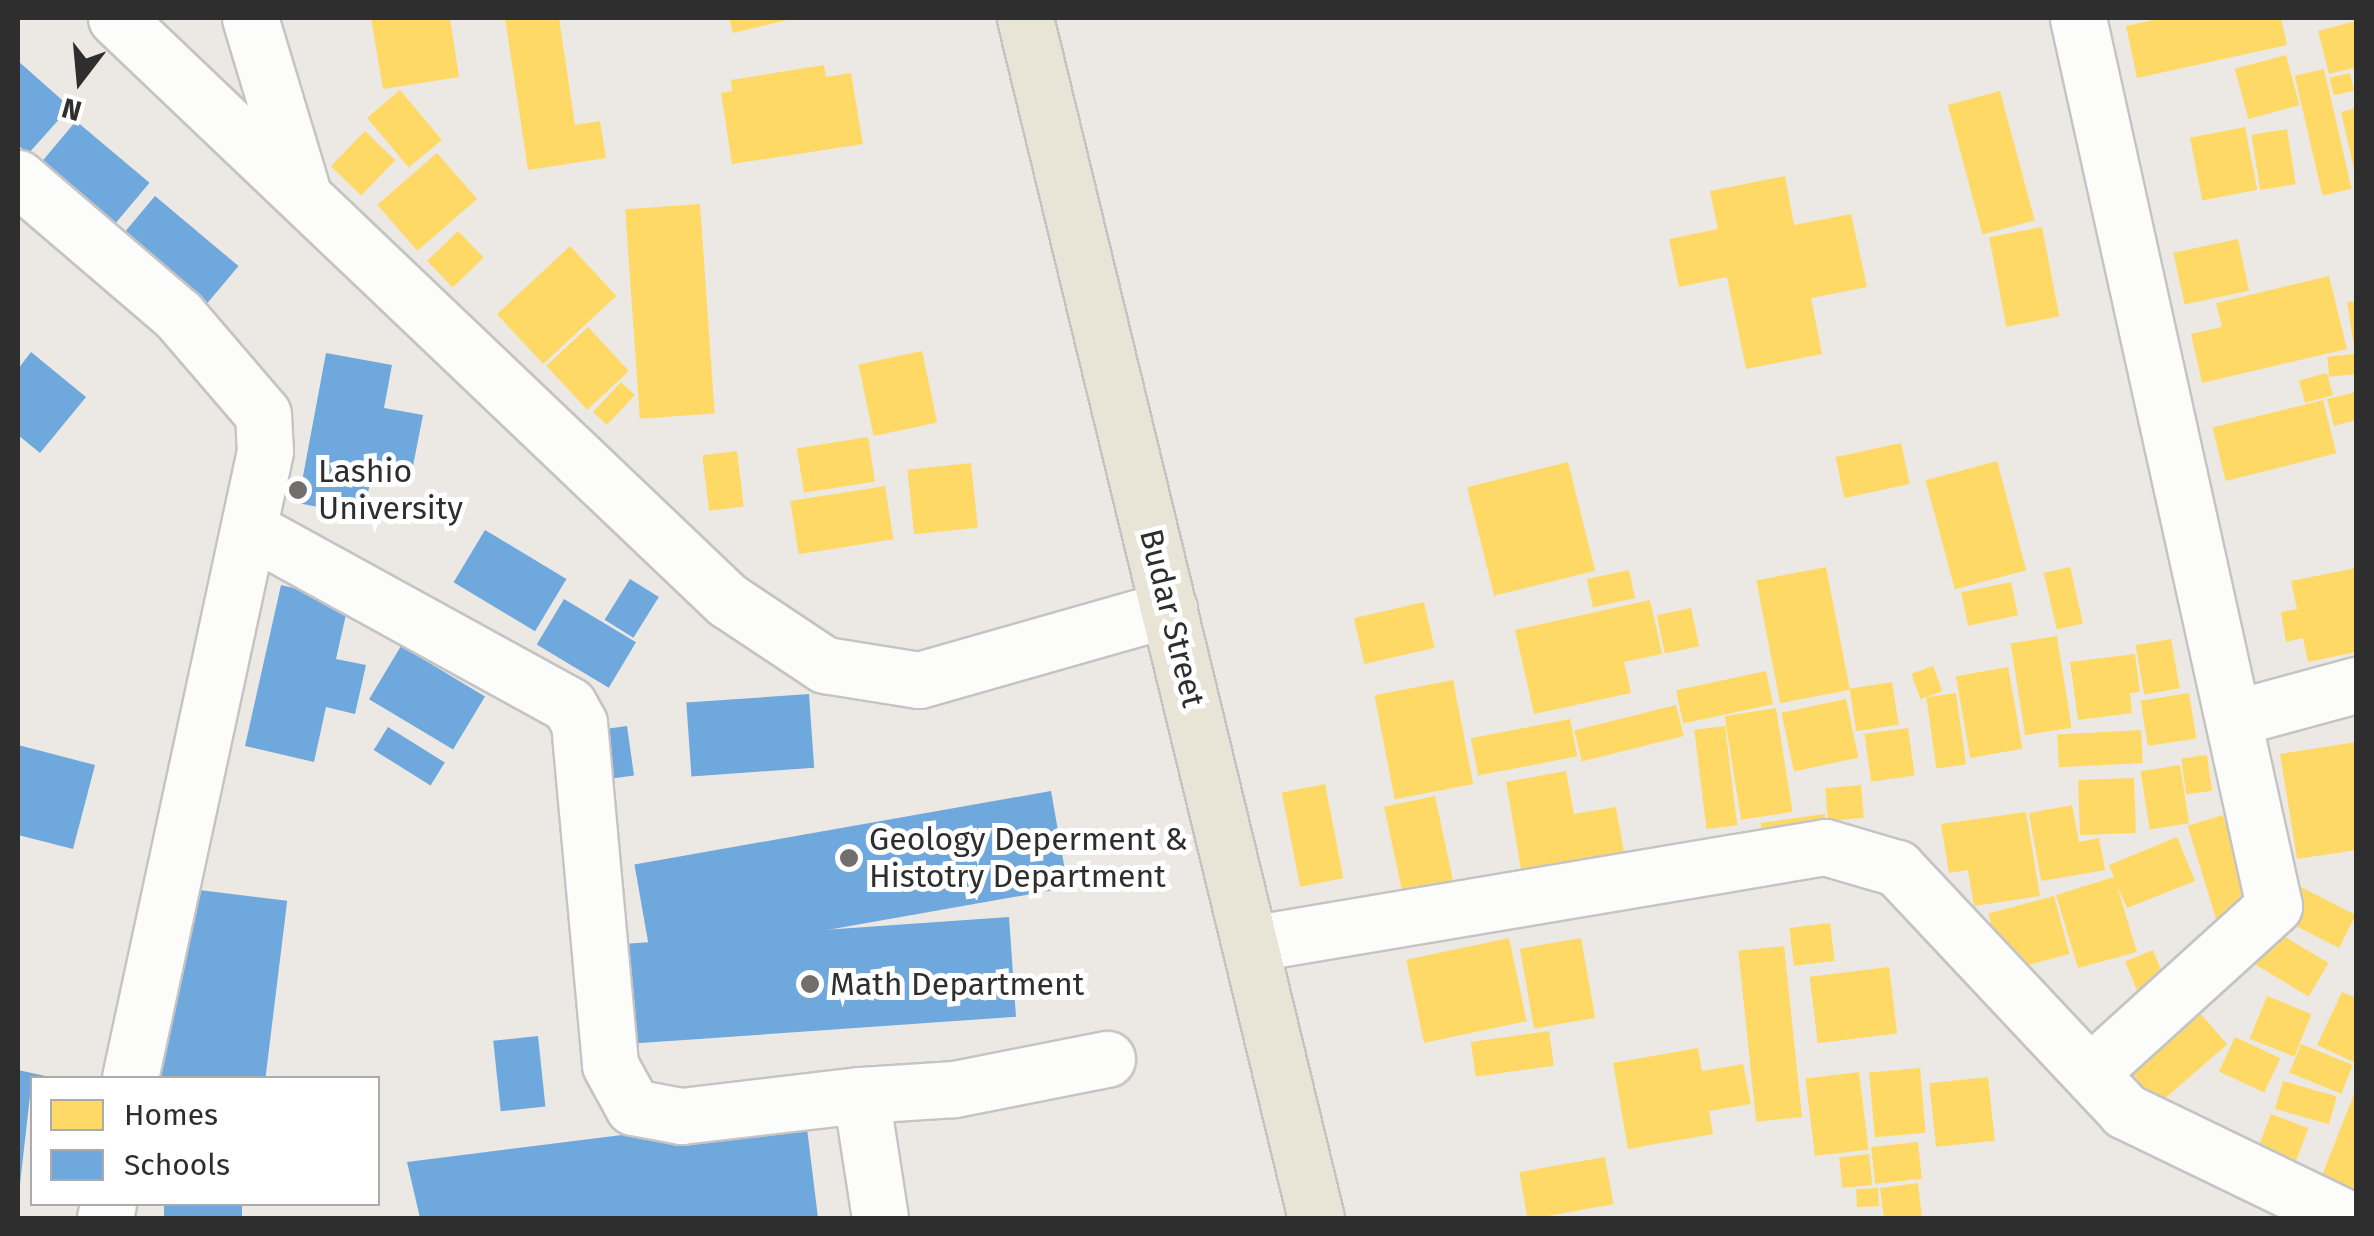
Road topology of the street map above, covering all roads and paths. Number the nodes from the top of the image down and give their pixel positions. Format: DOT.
graph roads {
  1 [pos="116,18"];
  2 [pos="250,18"];
  3 [pos="1025,18"];
  4 [pos="2078,18"];
  5 [pos="18,178"];
  6 [pos="301,188"];
  7 [pos="249,529"];
  8 [pos="1169,609"];
  9 [pos="2356,686"];
  10 [pos="2238,717"];
  11 [pos="1255,943"];
  12 [pos="1107,1059"];
  13 [pos="2090,1074"];
  14 [pos="130,1076"];
  15 [pos="861,1095"];
  16 [pos="880,1218"];
  17 [pos="1316,1218"];
  18 [pos="2346,1218"];
  1 -- 6 [label="street"];
  2 -- 6 [label="street"];
  3 -- 8 [label="main road, Budar Street"];
  4 -- 10 [label="street"];
  5 -- 7 [label="street"];
  6 -- 8 [label="street"];
  7 -- 14 [label="street"];
  7 -- 15 [label="street"];
  8 -- 11 [label="main road, Budar Street"];
  9 -- 10 [label="street"];
  10 -- 13 [label="street"];
  11 -- 13 [label="street"];
  11 -- 17 [label="main road, Budar Street"];
  12 -- 15 [label="street"];
  13 -- 18 [label="street"];
  15 -- 16 [label="street"];
}
